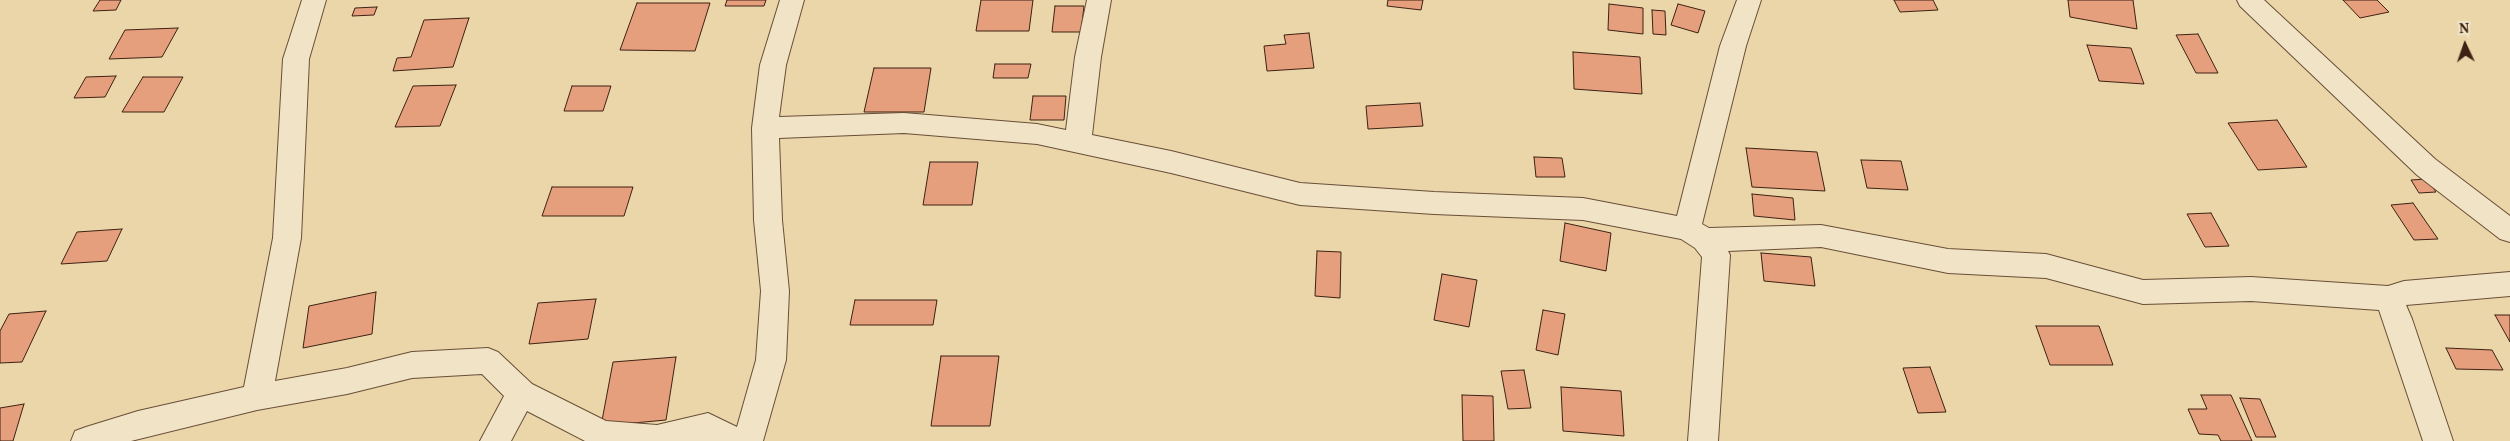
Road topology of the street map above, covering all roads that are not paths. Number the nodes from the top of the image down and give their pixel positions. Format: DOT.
graph roads {
  1 [pos="314,0"];
  2 [pos="792,0"];
  3 [pos="1099,0"];
  4 [pos="1749,0"];
  5 [pos="2249,0"];
  6 [pos="765,128"];
  7 [pos="1078,143"];
  8 [pos="2510,231"];
  9 [pos="1696,235"];
  10 [pos="2510,284"];
  11 [pos="2388,298"];
  12 [pos="521,393"];
  13 [pos="257,396"];
  14 [pos="86,441"];
  15 [pos="495,441"];
  16 [pos="733,441"];
  17 [pos="748,441"];
  18 [pos="1703,441"];
  19 [pos="2438,441"];
  1 -- 13 [label="street"];
  2 -- 6 [label="street"];
  3 -- 7 [label="street"];
  4 -- 9 [label="street"];
  5 -- 8 [label="street"];
  6 -- 7 [label="street"];
  6 -- 17 [label="street"];
  7 -- 9 [label="street"];
  9 -- 11 [label="street"];
  9 -- 18 [label="street"];
  10 -- 11 [label="street"];
  11 -- 19 [label="street"];
  12 -- 13 [label="street"];
  12 -- 15 [label="street"];
  12 -- 16 [label="street"];
  13 -- 14 [label="street"];
}
